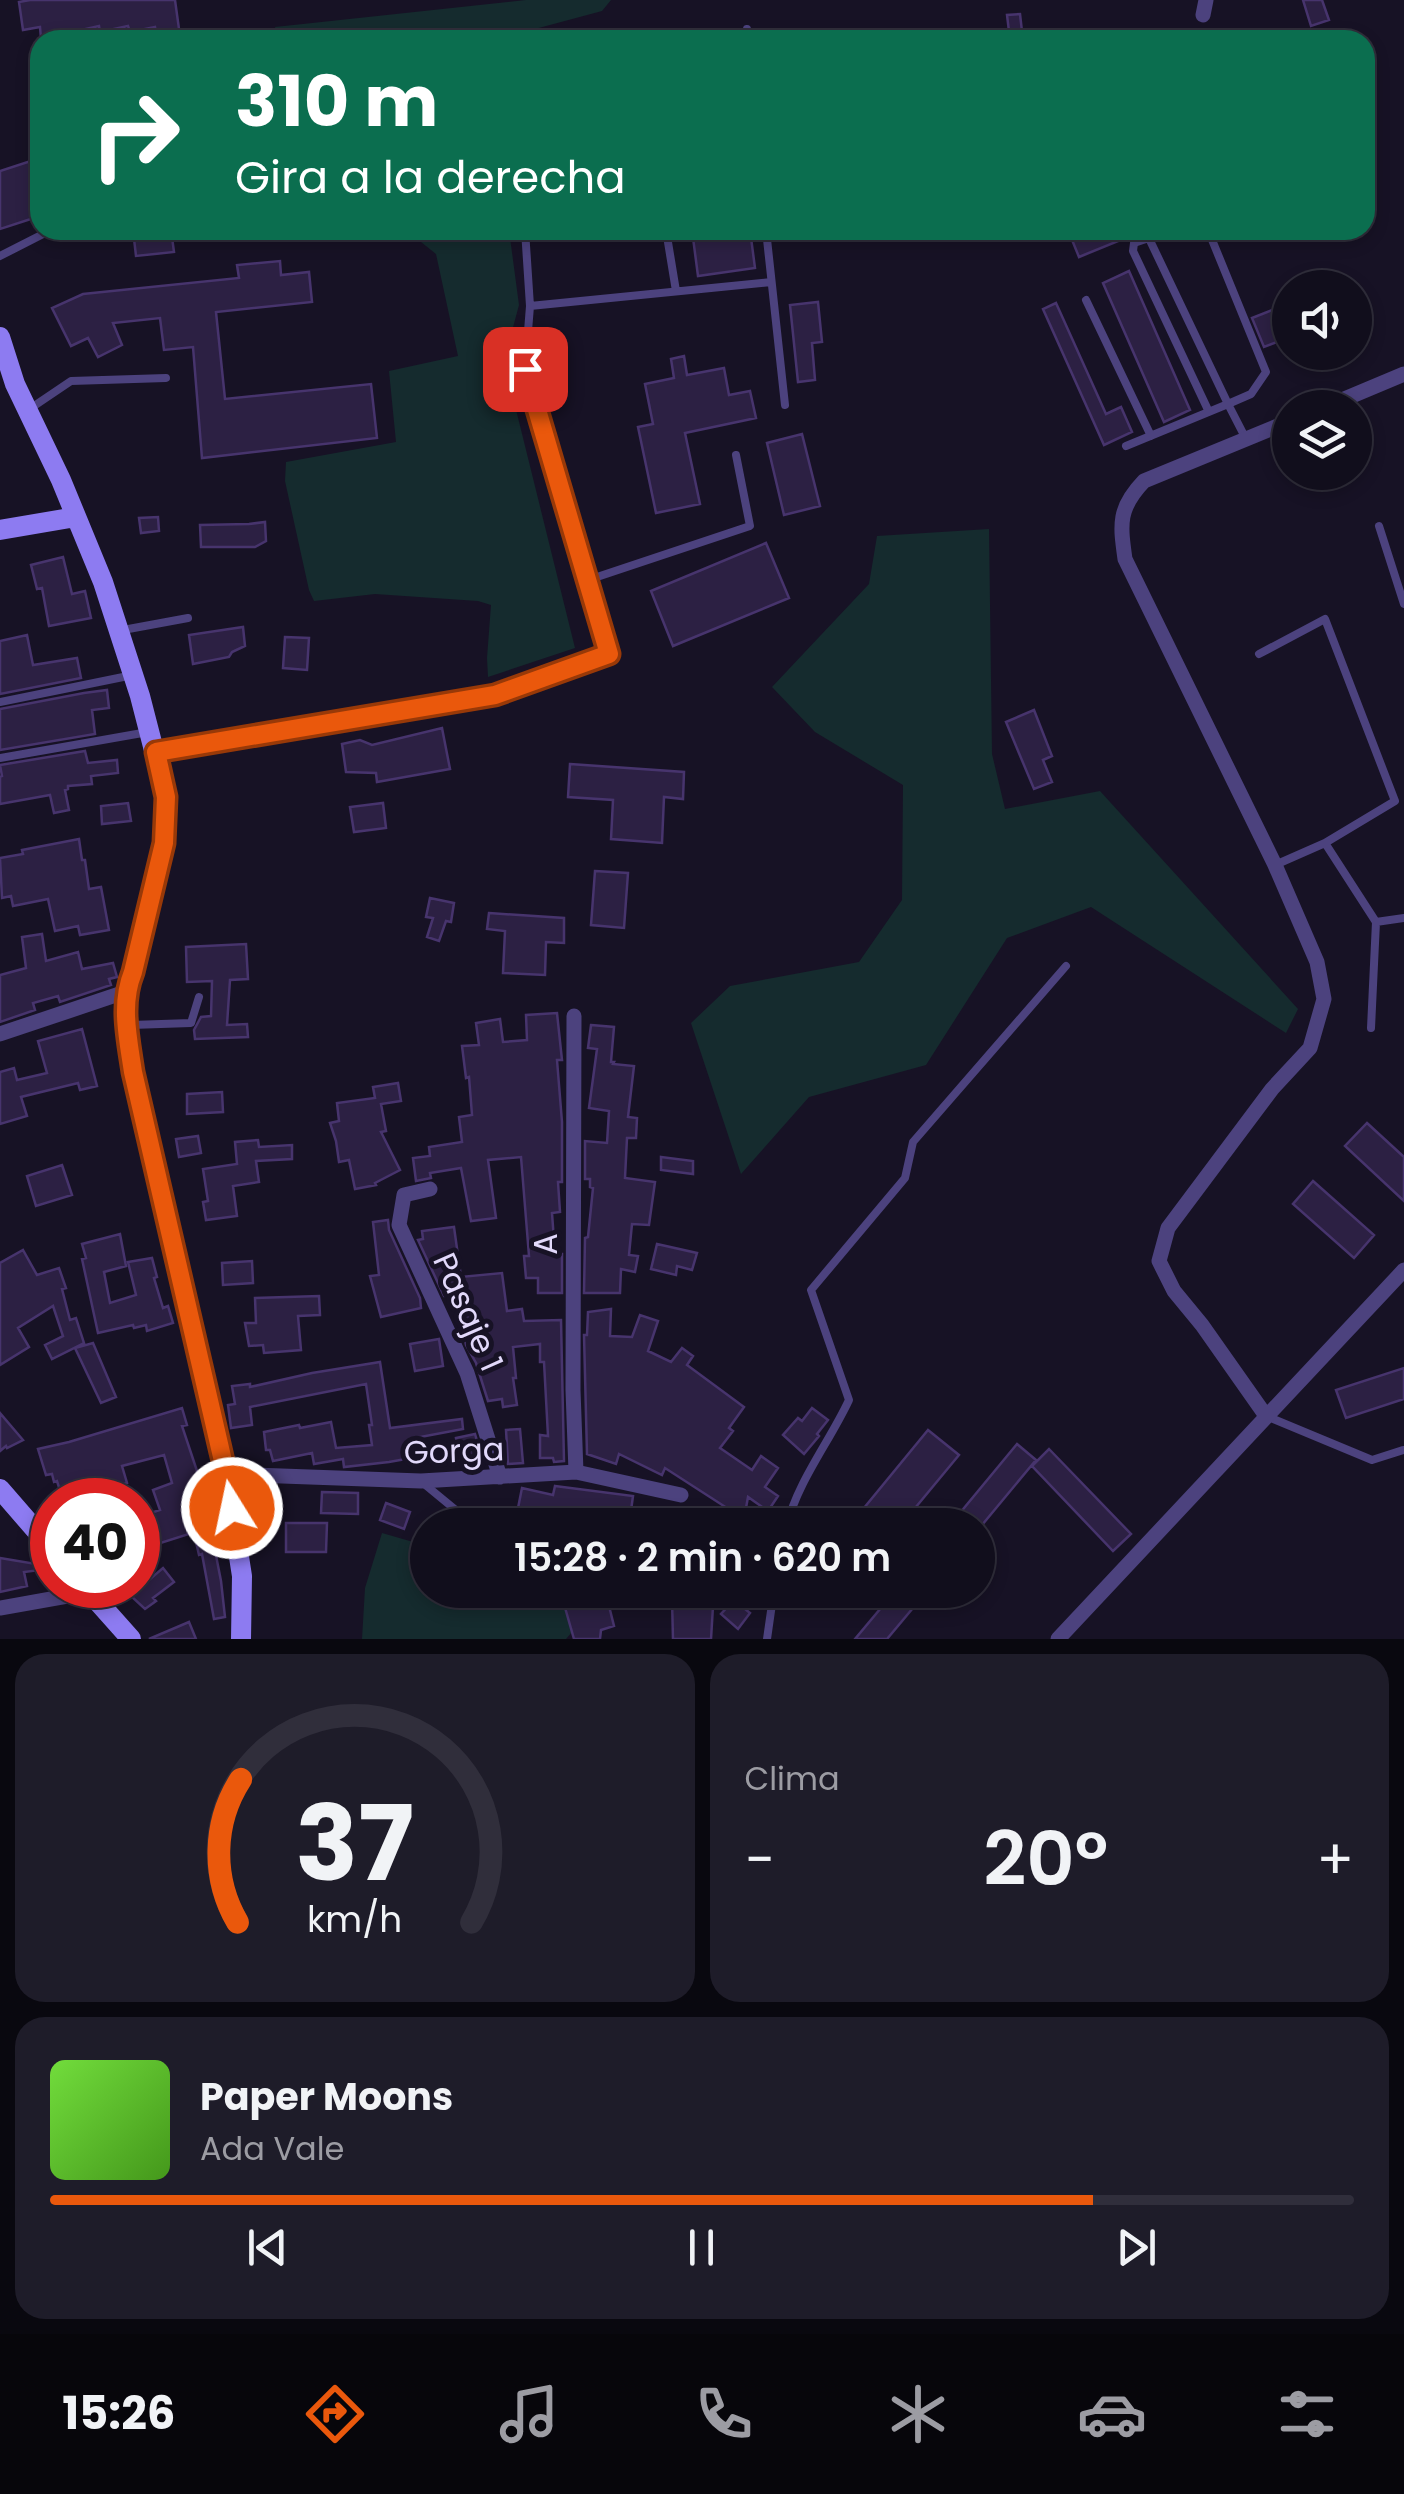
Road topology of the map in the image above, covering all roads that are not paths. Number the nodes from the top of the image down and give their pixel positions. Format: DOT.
graph roads {
  1 [pos="31,240"];
  2 [pos="526,240"];
  3 [pos="668,240"];
  4 [pos="767,240"];
  5 [pos="1138,240"];
  6 [pos="1150,240"];
  7 [pos="1212,240"];
  8 [pos="0,256"];
  9 [pos="771,282"];
  10 [pos="676,291"];
  11 [pos="1086,300"];
  12 [pos="530,306"];
  13 [pos="0,337"];
  14 [pos="1404,374"];
  15 [pos="166,378"];
  16 [pos="1366,390"];
  17 [pos="1228,404"];
  18 [pos="785,405"];
  19 [pos="28,411"];
  20 [pos="1209,412"];
  21 [pos="1272,428"];
  22 [pos="1151,436"];
  23 [pos="1246,439"];
  24 [pos="1126,446"];
  25 [pos="736,455"];
  26 [pos="76,517"];
  27 [pos="1378,526"];
  28 [pos="0,530"];
  29 [pos="588,580"];
  30 [pos="1404,604"];
  31 [pos="188,618"];
  32 [pos="119,631"];
  33 [pos="1259,654"];
  34 [pos="133,674"];
  35 [pos="0,702"];
  36 [pos="150,732"];
  37 [pos="156,752"];
  38 [pos="0,758"];
  39 [pos="1404,794"];
  40 [pos="1395,800"];
  41 [pos="1326,843"];
  42 [pos="1275,864"];
  43 [pos="1404,918"];
  44 [pos="1376,922"];
  45 [pos="1066,966"];
  46 [pos="125,992"];
  47 [pos="199,997"];
  48 [pos="574,1016"];
  49 [pos="126,1025"];
  50 [pos="1371,1028"];
  51 [pos="0,1034"];
  52 [pos="430,1190"];
  53 [pos="1404,1270"];
  54 [pos="1266,1416"];
  55 [pos="1402,1450"];
  56 [pos="576,1472"];
  57 [pos="226,1474"];
  58 [pos="500,1477"];
  59 [pos="420,1482"];
  60 [pos="0,1489"];
  61 [pos="681,1494"];
  62 [pos="453,1508"];
  63 [pos="791,1508"];
  64 [pos="30,1524"];
  65 [pos="30,1601"];
  66 [pos="0,1608"];
  67 [pos="103,1608"];
  68 [pos="771,1608"];
  69 [pos="130,1639"];
  70 [pos="241,1639"];
  71 [pos="767,1639"];
  72 [pos="1058,1639"];
  1 -- 8 [label="lane"];
  2 -- 12 [label="lane"];
  3 -- 10 [label="lane"];
  4 -- 9 [label="lane"];
  5 -- 20 [label="lane"];
  6 -- 17 [label="lane"];
  7 -- 17 [label="lane"];
  9 -- 10 [label="lane"];
  9 -- 18 [label="lane"];
  10 -- 12 [label="lane"];
  11 -- 22 [label="lane"];
  12 -- 29 [label="lane"];
  13 -- 19 [label="street"];
  14 -- 16 [label="street"];
  15 -- 19 [label="lane"];
  17 -- 20 [label="lane"];
  17 -- 23 [label="lane"];
  19 -- 26 [label="street"];
  20 -- 22 [label="lane"];
  21 -- 23 [label="street"];
  22 -- 24 [label="lane"];
  23 -- 42 [label="street"];
  25 -- 29 [label="lane"];
  26 -- 28 [label="street"];
  26 -- 32 [label="street"];
  27 -- 30 [label="lane"];
  29 -- 37 [label="lane"];
  31 -- 32 [label="lane"];
  32 -- 34 [label="street"];
  33 -- 40 [label="lane"];
  34 -- 35 [label="lane"];
  34 -- 36 [label="street"];
  36 -- 37 [label="street"];
  36 -- 38 [label="lane"];
  37 -- 46 [label="street"];
  39 -- 40 [label="lane"];
  40 -- 41 [label="lane"];
  41 -- 42 [label="lane"];
  41 -- 44 [label="lane"];
  42 -- 54 [label="street"];
  43 -- 44 [label="lane"];
  44 -- 50 [label="lane"];
  45 -- 63 [label="lane"];
  46 -- 49 [label="street"];
  46 -- 51 [label="street"];
  47 -- 49 [label="lane"];
  48 -- 56 [label="street, A"];
  49 -- 57 [label="street"];
  52 -- 58 [label="street, Pasaje 1"];
  53 -- 54 [label="street"];
  54 -- 55 [label="lane"];
  54 -- 72 [label="street"];
  56 -- 58 [label="street, Gorga"];
  56 -- 61 [label="street, Gorga"];
  57 -- 59 [label="street, Gorga"];
  57 -- 70 [label="street"];
  58 -- 59 [label="street, Gorga"];
  59 -- 62 [label="lane"];
  60 -- 64 [label="street"];
  65 -- 66 [label="street"];
  67 -- 69 [label="street"];
  68 -- 71 [label="lane"];
}
